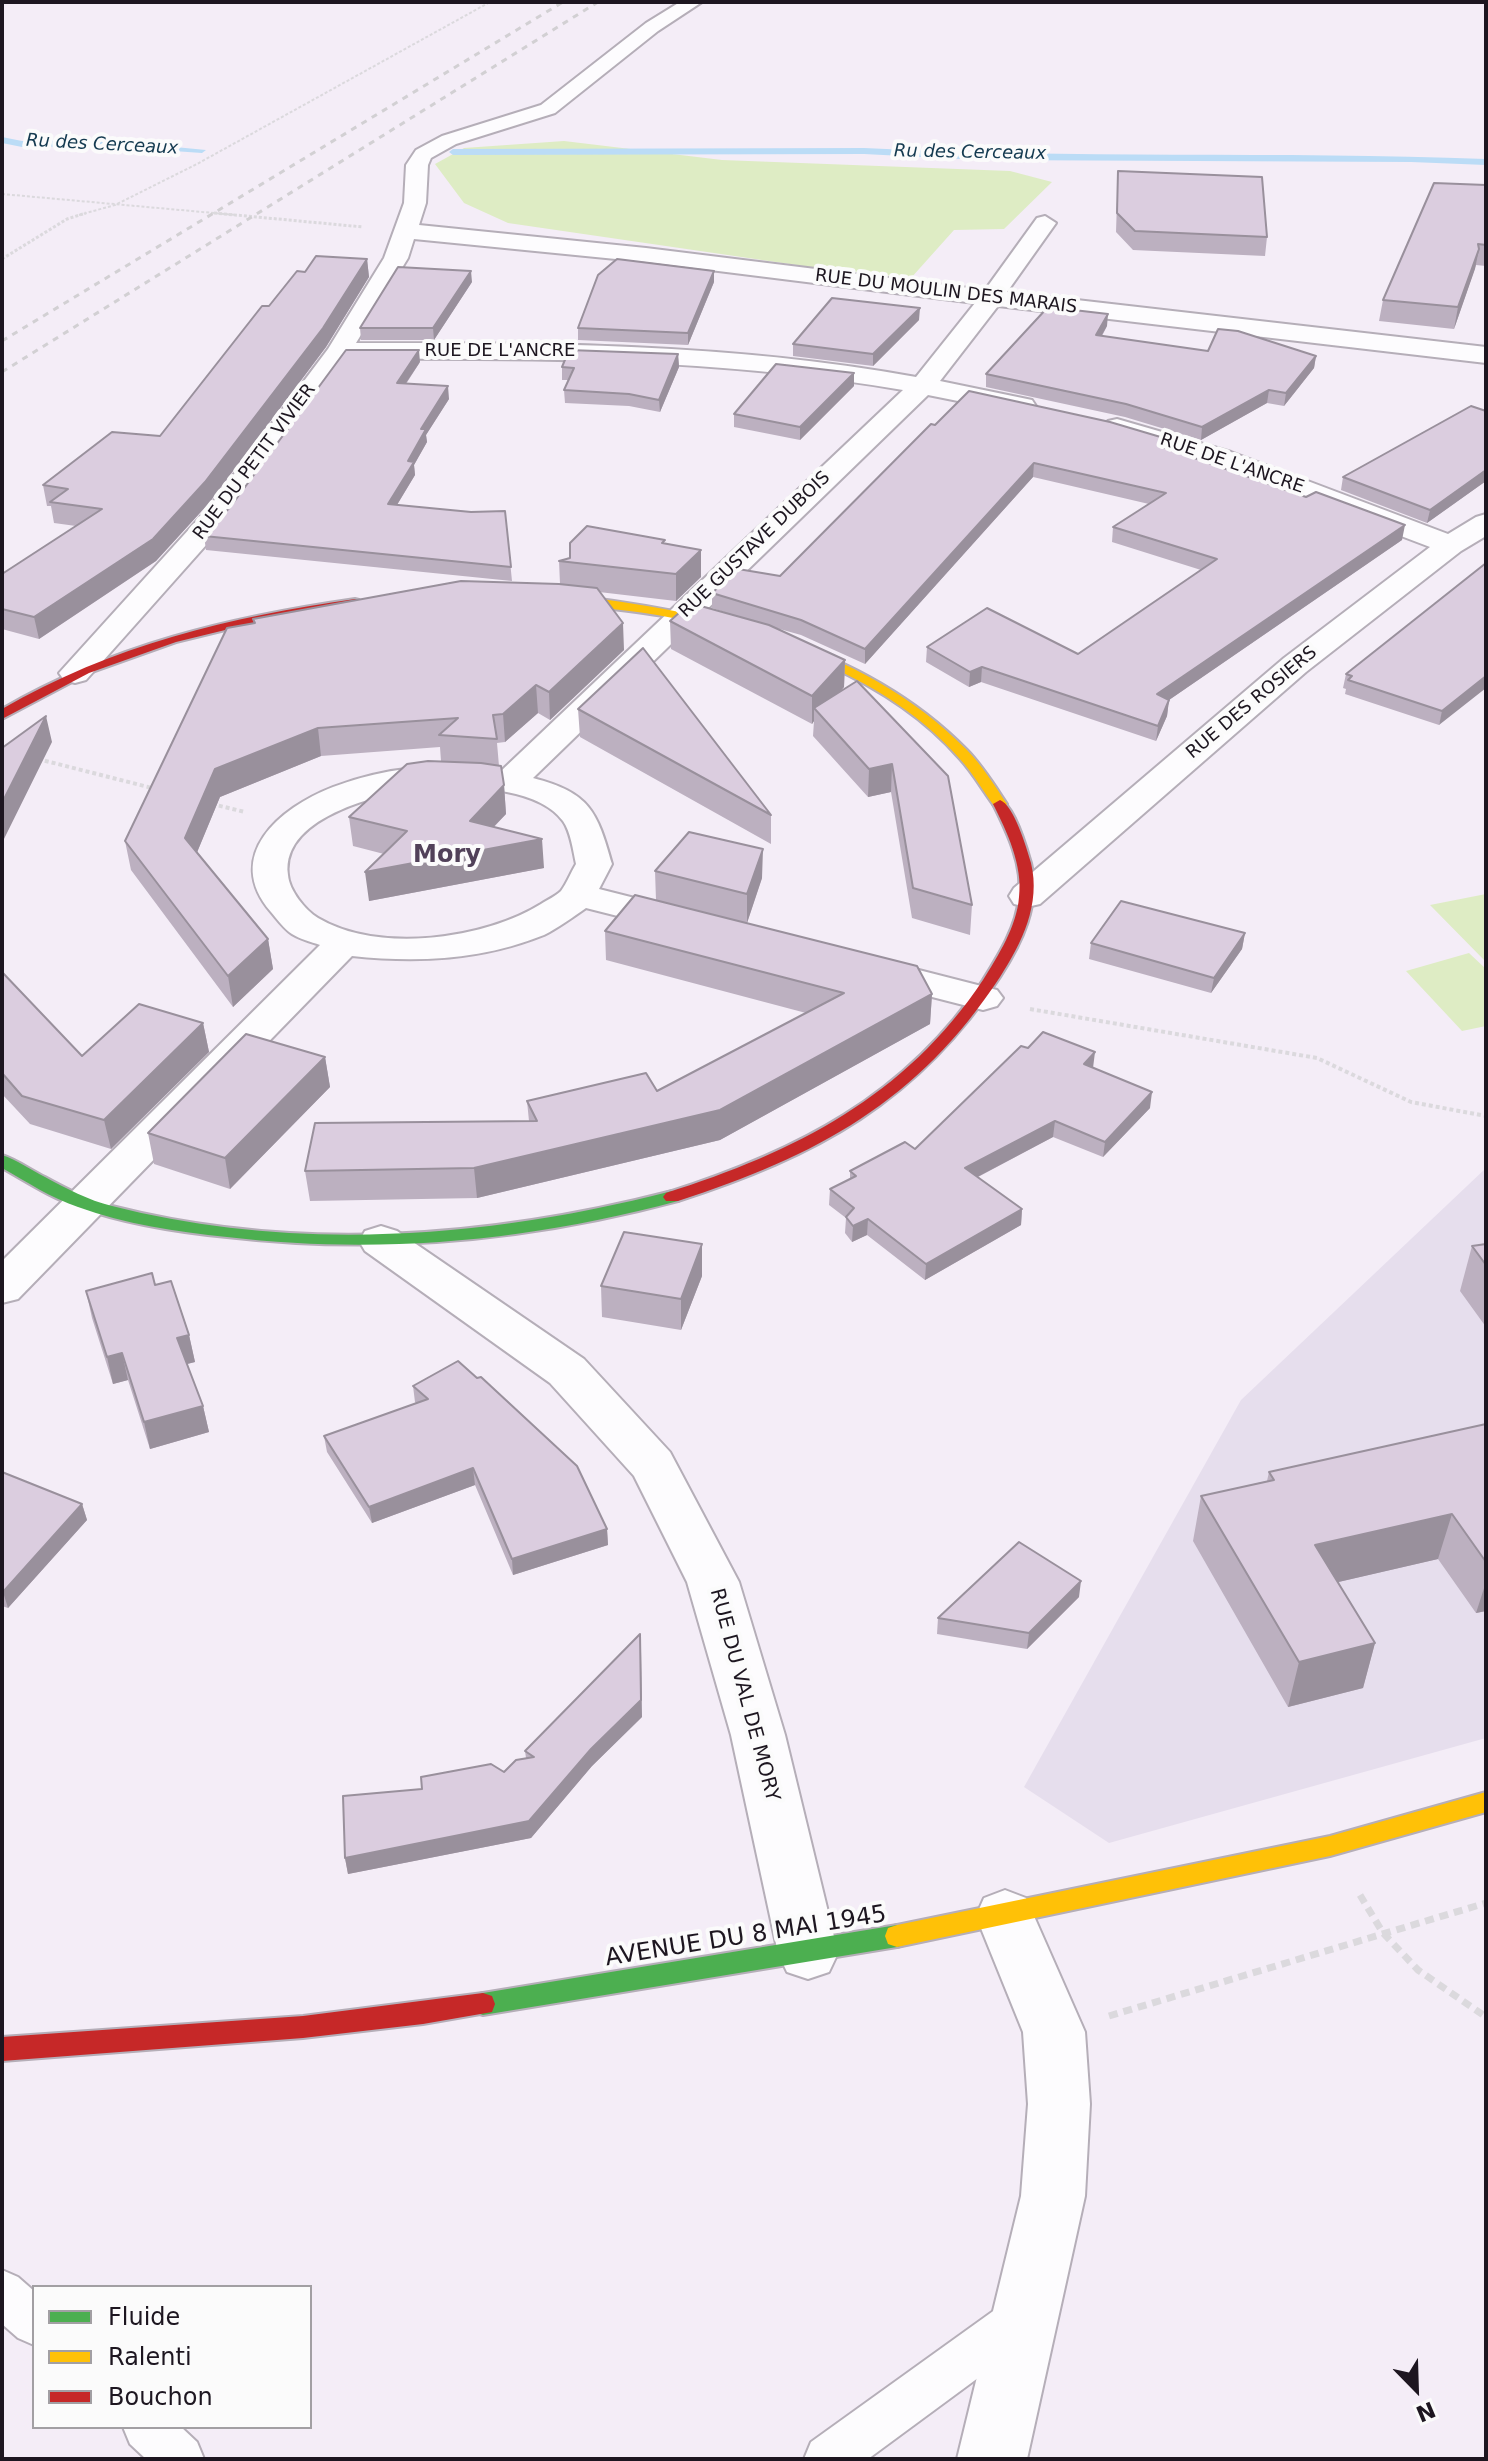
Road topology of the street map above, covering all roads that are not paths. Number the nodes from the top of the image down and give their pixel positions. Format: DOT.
graph roads {
  1 [pos="693,2"];
  2 [pos="1045,223"];
  3 [pos="406,231"];
  4 [pos="990,298"];
  5 [pos="339,351"];
  6 [pos="1486,355"];
  7 [pos="924,384"];
  8 [pos="1044,411"];
  9 [pos="1086,420"];
  10 [pos="1486,523"];
  11 [pos="1451,545"];
  12 [pos="527,596"];
  13 [pos="367,602"];
  14 [pos="683,614"];
  15 [pos="75,673"];
  16 [pos="2,715"];
  17 [pos="509,782"];
  18 [pos="579,895"];
  19 [pos="1027,896"];
  20 [pos="714,929"];
  21 [pos="345,942"];
  22 [pos="834,960"];
  23 [pos="983,998"];
  24 [pos="2,1161"];
  25 [pos="87,1204"];
  26 [pos="381,1241"];
  27 [pos="2,1288"];
  28 [pos="1485,1804"];
  29 [pos="1005,1916"];
  30 [pos="808,1953"];
  31 [pos="2,2049"];
  32 [pos="2,2293"];
  33 [pos="1027,2314"];
  34 [pos="32,2320"];
  35 [pos="149,2429"];
  36 [pos="180,2459"];
  37 [pos="828,2459"];
  38 [pos="992,2459"];
  1 -- 3 [label="street, RUE DU PETIT VIVIER"];
  2 -- 4 [label="street, RUE GUSTAVE DUBOIS"];
  3 -- 4 [label="street, RUE DU MOULIN DES MARAIS"];
  3 -- 5 [label="street, RUE DU PETIT VIVIER"];
  4 -- 6 [label="street, RUE DU MOULIN DES MARAIS"];
  4 -- 7 [label="street, RUE GUSTAVE DUBOIS"];
  5 -- 7 [label="street, RUE DE L'ANCRE"];
  5 -- 15 [label="street, RUE DU PETIT VIVIER"];
  7 -- 8 [label="street, RUE DE L'ANCRE"];
  7 -- 14 [label="street, RUE GUSTAVE DUBOIS"];
  9 -- 11 [label="street, RUE DE L'ANCRE"];
  10 -- 11 [label="street, RUE DES ROSIERS"];
  11 -- 19 [label="street, RUE DES ROSIERS"];
  12 -- 14 [label="street"];
  13 -- 15 [label="street"];
  14 -- 17 [label="street, RUE GUSTAVE DUBOIS"];
  14 -- 19 [label="street"];
  15 -- 16 [label="street"];
  17 -- 18 [label="street"];
  17 -- 21 [label="street"];
  18 -- 20 [label="street"];
  18 -- 21 [label="street"];
  19 -- 23 [label="street"];
  21 -- 25 [label="street"];
  22 -- 23 [label="street"];
  23 -- 26 [label="street"];
  24 -- 25 [label="street"];
  25 -- 26 [label="street"];
  25 -- 27 [label="street"];
  26 -- 30 [label="street, RUE DU VAL DE MORY"];
  28 -- 29 [label="street, AVENUE DU 8 MAI 1945"];
  29 -- 30 [label="street, AVENUE DU 8 MAI 1945"];
  29 -- 33 [label="street"];
  30 -- 31 [label="street, AVENUE DU 8 MAI 1945"];
  32 -- 34 [label="lane"];
  33 -- 37 [label="lane"];
  33 -- 38 [label="street"];
  35 -- 36 [label="lane"];
}
